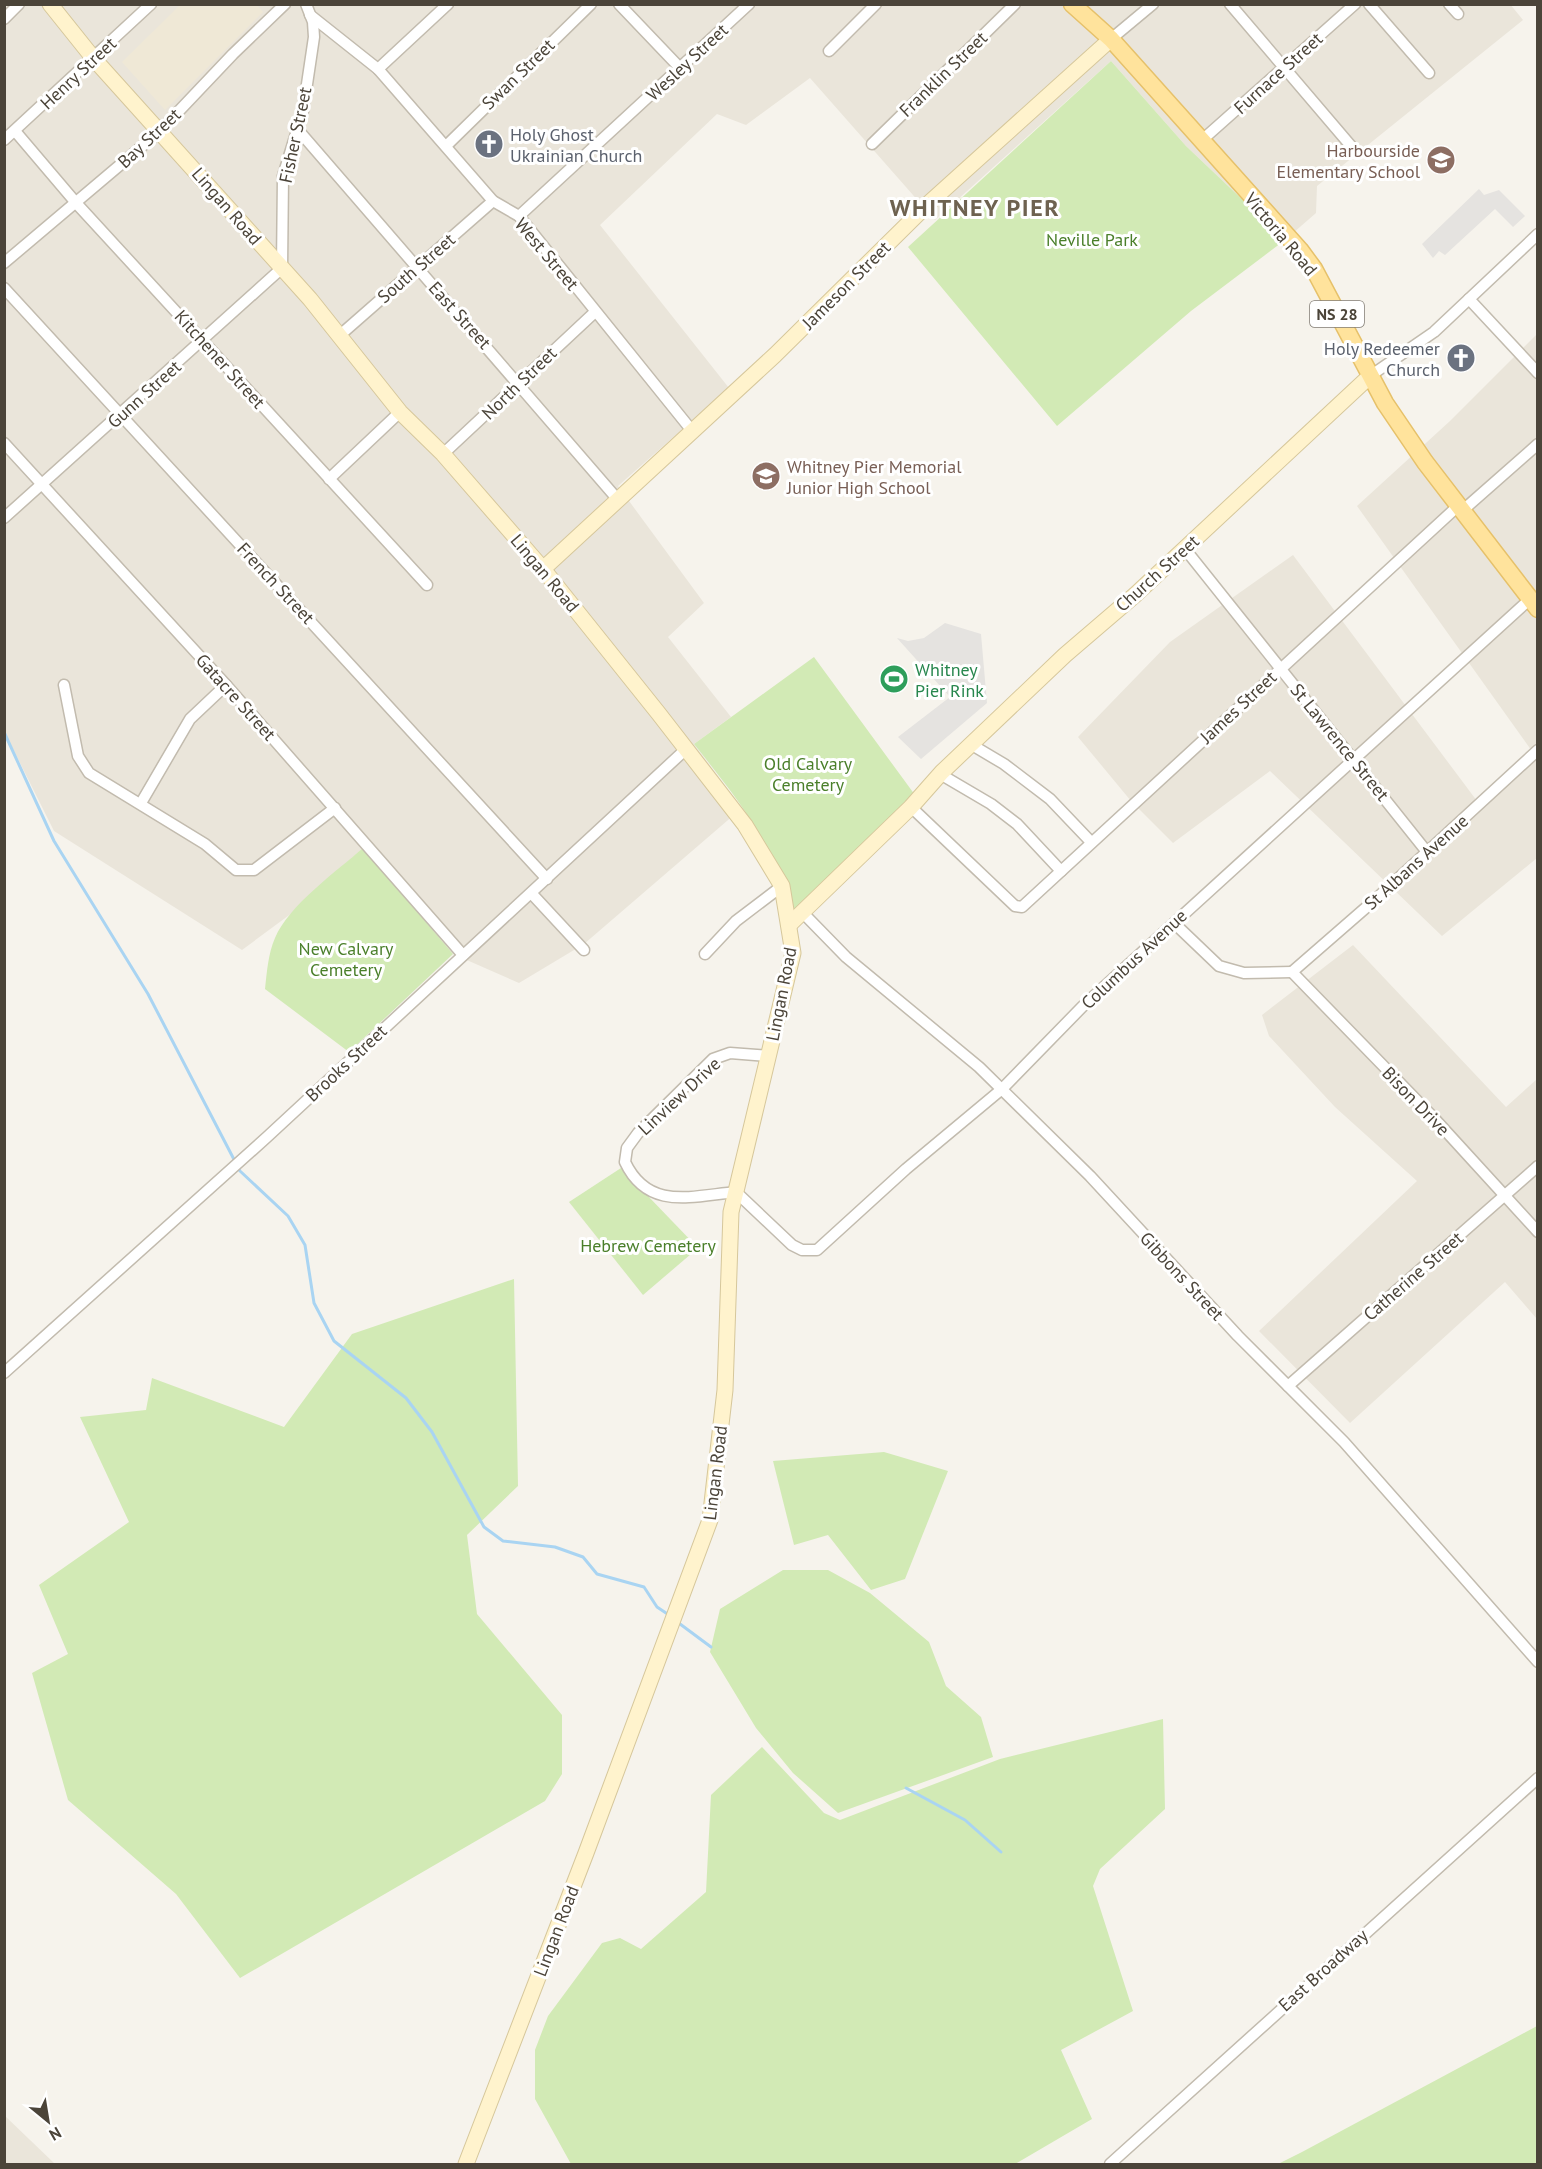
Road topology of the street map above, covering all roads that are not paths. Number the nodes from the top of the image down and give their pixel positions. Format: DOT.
graph roads {
  1 [pos="20,4"];
  2 [pos="50,4"];
  3 [pos="151,4"];
  4 [pos="285,4"];
  5 [pos="448,4"];
  6 [pos="591,4"];
  7 [pos="619,4"];
  8 [pos="749,4"];
  9 [pos="876,4"];
  10 [pos="1015,4"];
  11 [pos="1072,4"];
  12 [pos="1153,4"];
  13 [pos="1230,4"];
  14 [pos="1355,4"];
  15 [pos="1369,4"];
  16 [pos="1449,4"];
  17 [pos="308,10"];
  18 [pos="1458,14"];
  19 [pos="4,19"];
  20 [pos="1112,39"];
  21 [pos="829,51"];
  22 [pos="94,59"];
  23 [pos="1283,68"];
  24 [pos="378,69"];
  25 [pos="681,69"];
  26 [pos="1428,73"];
  27 [pos="15,131"];
  28 [pos="298,131"];
  29 [pos="159,132"];
  30 [pos="4,140"];
  31 [pos="1201,141"];
  32 [pos="872,144"];
  33 [pos="447,145"];
  34 [pos="1351,146"];
  35 [pos="493,201"];
  36 [pos="77,204"];
  37 [pos="519,216"];
  38 [pos="1538,234"];
  39 [pos="4,263"];
  40 [pos="282,268"];
  41 [pos="418,268"];
  42 [pos="4,288"];
  43 [pos="1469,300"];
  44 [pos="594,312"];
  45 [pos="339,336"];
  46 [pos="202,341"];
  47 [pos="1538,373"];
  48 [pos="1370,376"];
  49 [pos="519,382"];
  50 [pos="400,412"];
  51 [pos="121,414"];
  52 [pos="693,432"];
  53 [pos="4,443"];
  54 [pos="1538,444"];
  55 [pos="443,454"];
  56 [pos="329,478"];
  57 [pos="42,486"];
  58 [pos="619,501"];
  59 [pos="1460,508"];
  60 [pos="4,518"];
  61 [pos="1185,549"];
  62 [pos="543,569"];
  63 [pos="427,585"];
  64 [pos="1534,604"];
  65 [pos="1280,668"];
  66 [pos="64,685"];
  67 [pos="226,685"];
  68 [pos="972,745"];
  69 [pos="685,750"];
  70 [pos="1538,750"];
  71 [pos="1354,759"];
  72 [pos="940,774"];
  73 [pos="141,803"];
  74 [pos="911,807"];
  75 [pos="335,808"];
  76 [pos="1091,842"];
  77 [pos="1427,852"];
  78 [pos="1061,871"];
  79 [pos="547,879"];
  80 [pos="782,886"];
  81 [pos="532,894"];
  82 [pos="804,914"];
  83 [pos="1174,923"];
  84 [pos="789,925"];
  85 [pos="584,950"];
  86 [pos="705,954"];
  87 [pos="463,955"];
  88 [pos="1292,972"];
  89 [pos="769,1056"];
  90 [pos="1002,1089"];
  91 [pos="1538,1166"];
  92 [pos="736,1192"];
  93 [pos="1505,1195"];
  94 [pos="1538,1232"];
  95 [pos="4,1373"];
  96 [pos="1288,1386"];
  97 [pos="1538,1662"];
  98 [pos="1538,1778"];
  99 [pos="466,2164"];
  100 [pos="1110,2164"];
  1 -- 19 [label="street"];
  2 -- 22 [label="street, Lingan Road"];
  3 -- 22 [label="street, Henry Street"];
  4 -- 29 [label="street, Bay Street"];
  5 -- 24 [label="street"];
  6 -- 33 [label="street, Swan Street"];
  7 -- 25 [label="street"];
  8 -- 25 [label="street, Wesley Street"];
  9 -- 21 [label="street"];
  10 -- 32 [label="street, Franklin Street"];
  11 -- 20 [label="main road, Victoria Road / NS 28"];
  12 -- 20 [label="street, Jameson Street"];
  13 -- 23 [label="street"];
  14 -- 23 [label="street, Furnace Street"];
  15 -- 26 [label="street"];
  16 -- 18 [label="street"];
  17 -- 24 [label="street, West Street"];
  17 -- 28 [label="street, Fisher Street"];
  20 -- 31 [label="main road, Victoria Road / NS 28"];
  20 -- 52 [label="street, Jameson Street"];
  22 -- 27 [label="street, Henry Street"];
  22 -- 29 [label="street, Lingan Road"];
  23 -- 31 [label="street, Furnace Street"];
  23 -- 34 [label="street"];
  24 -- 33 [label="street, West Street"];
  25 -- 37 [label="street, Wesley Street"];
  27 -- 30 [label="street, Henry Street"];
  27 -- 36 [label="street, Kitchener Street"];
  28 -- 40 [label="street, Fisher Street"];
  28 -- 41 [label="street, East Street"];
  29 -- 36 [label="street, Bay Street"];
  29 -- 40 [label="street, Lingan Road"];
  31 -- 48 [label="main road, Victoria Road / NS 28"];
  33 -- 35 [label="street, West Street"];
  35 -- 37 [label="street, West Street"];
  35 -- 41 [label="street, South Street"];
  36 -- 39 [label="street, Bay Street"];
  36 -- 46 [label="street, Kitchener Street"];
  37 -- 44 [label="street, West Street"];
  38 -- 43 [label="street, Church Street"];
  40 -- 45 [label="street, Lingan Road"];
  40 -- 46 [label="street, Gunn Street"];
  41 -- 45 [label="street, South Street"];
  41 -- 49 [label="street, East Street"];
  42 -- 51 [label="street, French Street"];
  43 -- 47 [label="street"];
  43 -- 48 [label="street, Church Street"];
  44 -- 49 [label="street, North Street"];
  44 -- 52 [label="street, West Street"];
  45 -- 50 [label="street, Lingan Road"];
  46 -- 51 [label="street, Gunn Street"];
  46 -- 56 [label="street, Kitchener Street"];
  48 -- 59 [label="main road, Victoria Road / NS 28"];
  48 -- 61 [label="street, Church Street"];
  49 -- 55 [label="street, North Street"];
  49 -- 58 [label="street, East Street"];
  50 -- 55 [label="street, Lingan Road"];
  50 -- 56 [label="street"];
  51 -- 57 [label="street, Gunn Street"];
  51 -- 79 [label="street, French Street"];
  52 -- 58 [label="street, Jameson Street"];
  53 -- 57 [label="street, Gatacre Street"];
  54 -- 59 [label="street, James Street"];
  55 -- 62 [label="street, Lingan Road"];
  56 -- 63 [label="street, Kitchener Street"];
  57 -- 60 [label="street, Gunn Street"];
  57 -- 67 [label="street, Gatacre Street"];
  58 -- 62 [label="street, Jameson Street"];
  59 -- 64 [label="main road, Victoria Road / NS 28"];
  59 -- 65 [label="street, James Street"];
  61 -- 65 [label="street, St Lawrence Street"];
  61 -- 68 [label="street, Church Street"];
  62 -- 69 [label="street, Lingan Road"];
  64 -- 71 [label="street, Columbus Avenue"];
  65 -- 71 [label="street, St Lawrence Street"];
  65 -- 76 [label="street, James Street"];
  66 -- 73 [label="street"];
  67 -- 73 [label="street"];
  67 -- 75 [label="street, Gatacre Street"];
  68 -- 72 [label="street, Church Street"];
  68 -- 76 [label="street"];
  69 -- 79 [label="street, Brooks Street"];
  69 -- 80 [label="street, Lingan Road"];
  70 -- 77 [label="street, St Albans Avenue"];
  71 -- 77 [label="street, St Lawrence Street"];
  71 -- 83 [label="street, Columbus Avenue"];
  72 -- 74 [label="street, Church Street"];
  72 -- 78 [label="street"];
  73 -- 75 [label="street"];
  74 -- 78 [label="street, James Street"];
  74 -- 82 [label="street, Church Street"];
  75 -- 87 [label="street, Gatacre Street"];
  76 -- 78 [label="street, James Street"];
  77 -- 88 [label="street, St Albans Avenue"];
  79 -- 81 [label="street, Brooks Street"];
  80 -- 84 [label="street, Lingan Road"];
  80 -- 86 [label="street"];
  81 -- 85 [label="street"];
  81 -- 87 [label="street, Brooks Street"];
  82 -- 84 [label="street, Church Street"];
  82 -- 90 [label="street, Gibbons Street"];
  83 -- 88 [label="street"];
  83 -- 90 [label="street, Columbus Avenue"];
  84 -- 89 [label="street, Lingan Road"];
  87 -- 95 [label="street, Brooks Street"];
  88 -- 93 [label="street, Bison Drive"];
  89 -- 92 [label="street, Lingan Road"];
  89 -- 92 [label="street, Linview Drive"];
  90 -- 92 [label="street, Columbus Avenue"];
  90 -- 96 [label="street, Gibbons Street"];
  91 -- 93 [label="street, Catherine Street"];
  92 -- 99 [label="street, Lingan Road"];
  93 -- 94 [label="street, Bison Drive"];
  93 -- 96 [label="street, Catherine Street"];
  96 -- 97 [label="street, Gibbons Street"];
  98 -- 100 [label="street, East Broadway"];
}
